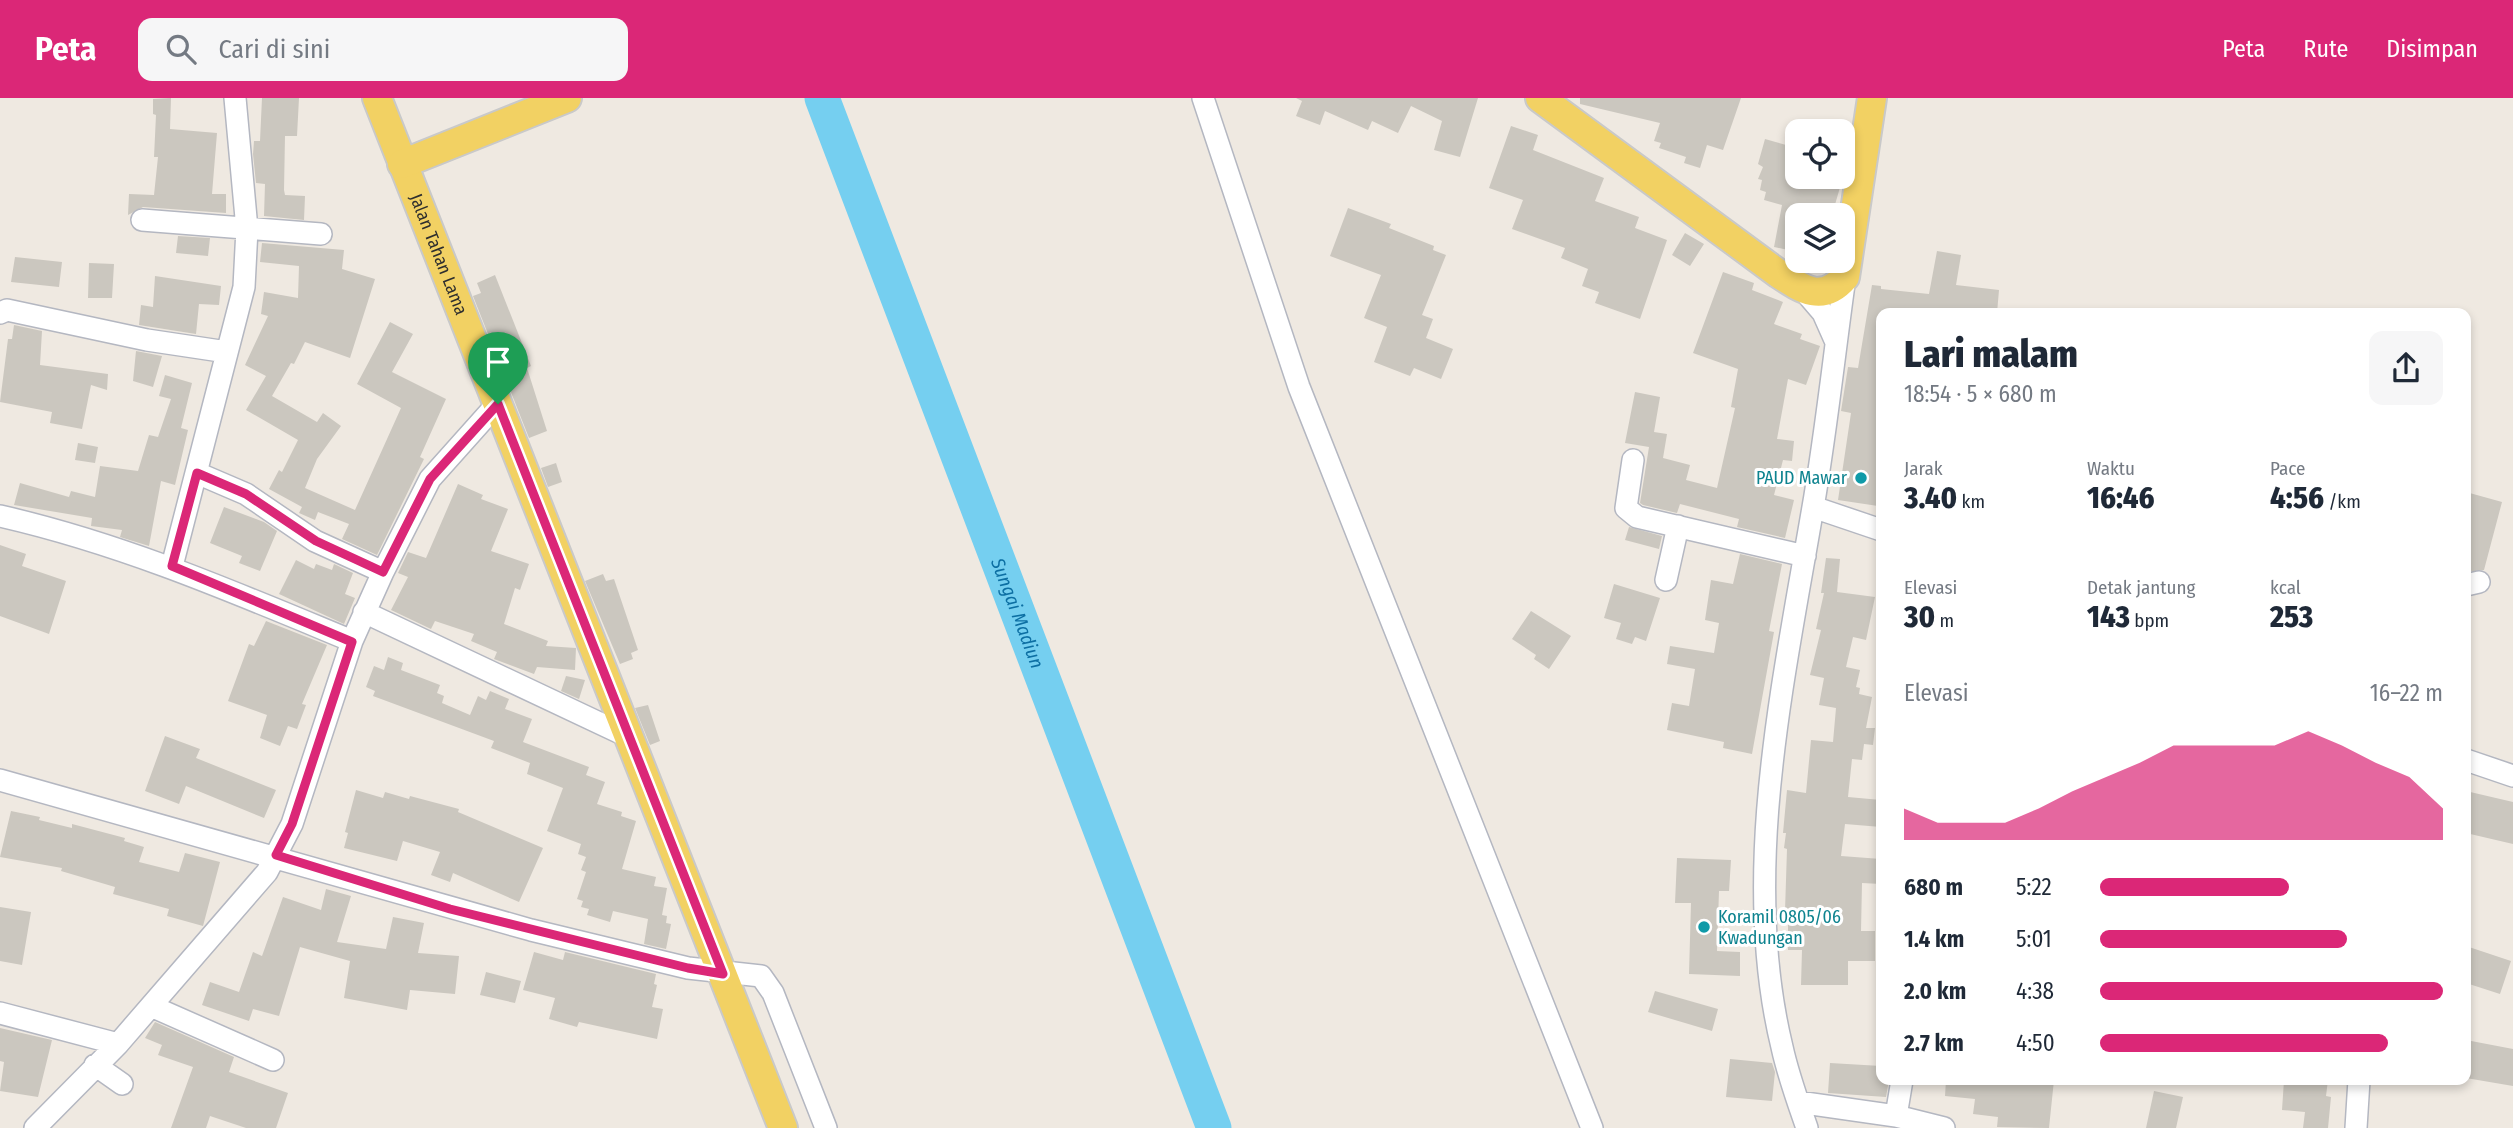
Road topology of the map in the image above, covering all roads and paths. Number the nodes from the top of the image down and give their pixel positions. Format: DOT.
graph roads {
  1 [pos="219,98"];
  2 [pos="235,98"];
  3 [pos="376,98"];
  4 [pos="567,98"];
  5 [pos="1203,98"];
  6 [pos="1540,98"];
  7 [pos="1872,98"];
  8 [pos="402,164"];
  9 [pos="142,220"];
  10 [pos="247,229"];
  11 [pos="321,234"];
  12 [pos="1845,277"];
  13 [pos="1805,292"];
  14 [pos="0,313"];
  15 [pos="1836,342"];
  16 [pos="227,352"];
  17 [pos="498,404"];
  18 [pos="1633,460"];
  19 [pos="197,473"];
  20 [pos="1813,507"];
  21 [pos="0,516"];
  22 [pos="1678,526"];
  23 [pos="1876,528"];
  24 [pos="1805,556"];
  25 [pos="172,566"];
  26 [pos="383,572"];
  27 [pos="1665,580"];
  28 [pos="364,612"];
  29 [pos="352,642"];
  30 [pos="631,738"];
  31 [pos="2471,762"];
  32 [pos="2513,776"];
  33 [pos="0,780"];
  34 [pos="276,855"];
  35 [pos="723,974"];
  36 [pos="151,1006"];
  37 [pos="0,1013"];
  38 [pos="118,1044"];
  39 [pos="273,1060"];
  40 [pos="95,1065"];
  41 [pos="122,1084"];
  42 [pos="1901,1085"];
  43 [pos="2359,1085"];
  44 [pos="1798,1101"];
  45 [pos="1896,1116"];
  46 [pos="35,1128"];
  47 [pos="783,1128"];
  48 [pos="827,1128"];
  49 [pos="1592,1128"];
  50 [pos="1807,1128"];
  51 [pos="1944,1128"];
  52 [pos="2356,1128"];
  1 -- 2 [label="street"];
  2 -- 10 [label="street"];
  3 -- 8 [label="main road, Jalan Tahan Lama"];
  4 -- 8 [label="main road"];
  5 -- 49 [label="street"];
  6 -- 13 [label="main road"];
  7 -- 12 [label="main road"];
  8 -- 17 [label="main road, Jalan Tahan Lama"];
  9 -- 10 [label="street"];
  10 -- 11 [label="street"];
  10 -- 16 [label="street"];
  12 -- 13 [label="main road"];
  12 -- 15 [label="street"];
  13 -- 15 [label="street"];
  14 -- 16 [label="street"];
  15 -- 20 [label="street"];
  16 -- 19 [label="street"];
  17 -- 26 [label="street"];
  17 -- 30 [label="main road, Jalan Tahan Lama"];
  18 -- 22 [label="street"];
  19 -- 25 [label="street"];
  19 -- 26 [label="street"];
  20 -- 23 [label="street"];
  20 -- 24 [label="street"];
  21 -- 25 [label="street"];
  22 -- 24 [label="street"];
  22 -- 27 [label="street"];
  24 -- 44 [label="street"];
  25 -- 29 [label="street"];
  26 -- 28 [label="street"];
  28 -- 29 [label="street"];
  28 -- 30 [label="street"];
  29 -- 34 [label="street"];
  30 -- 35 [label="main road, Jalan Tahan Lama"];
  31 -- 32 [label="street"];
  33 -- 34 [label="street"];
  34 -- 35 [label="street"];
  34 -- 36 [label="street"];
  35 -- 47 [label="main road, Jalan Tahan Lama"];
  35 -- 48 [label="street"];
  36 -- 38 [label="street"];
  36 -- 39 [label="street"];
  37 -- 38 [label="street"];
  38 -- 40 [label="street"];
  40 -- 41 [label="street"];
  40 -- 46 [label="street"];
  42 -- 45 [label="street"];
  43 -- 52 [label="street"];
  44 -- 45 [label="street"];
  44 -- 50 [label="street"];
  45 -- 51 [label="street"];
}
